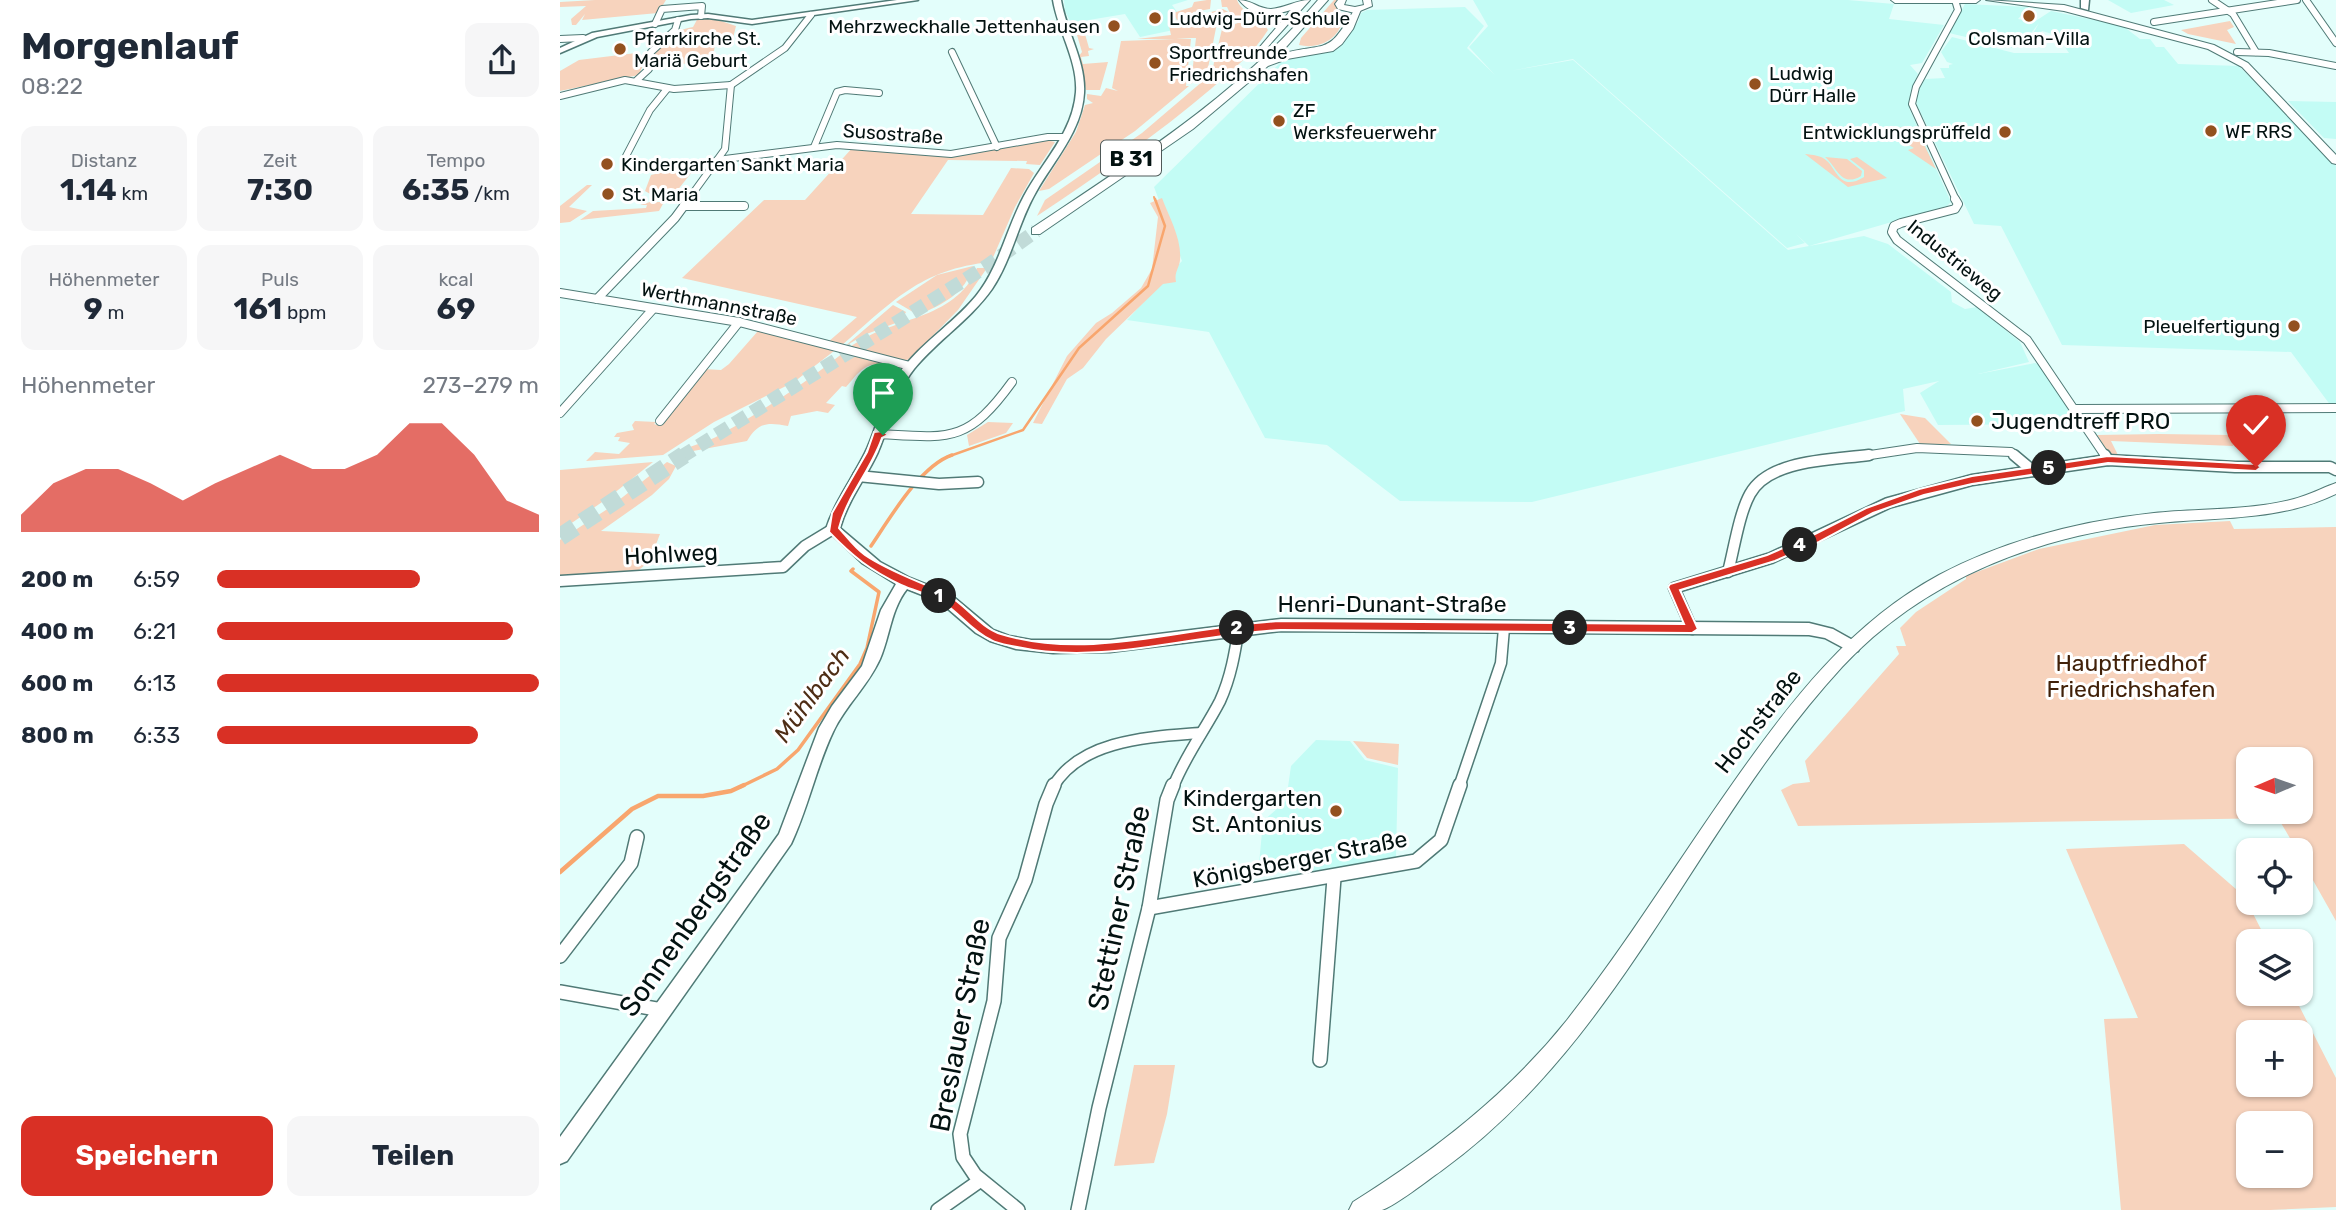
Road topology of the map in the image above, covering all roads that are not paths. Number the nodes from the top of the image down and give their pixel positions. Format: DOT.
graph roads {
  1 [pos="914,0"];
  2 [pos="1057,0"];
  3 [pos="1242,0"];
  4 [pos="1305,0"];
  5 [pos="1323,0"];
  6 [pos="1367,0"];
  7 [pos="1895,0"];
  8 [pos="1922,0"];
  9 [pos="1976,0"];
  10 [pos="1990,0"];
  11 [pos="2042,0"];
  12 [pos="2212,0"];
  13 [pos="2294,0"];
  14 [pos="2306,0"];
  15 [pos="1915,1"];
  16 [pos="1940,1"];
  17 [pos="884,2"];
  18 [pos="1956,3"];
  19 [pos="1343,4"];
  20 [pos="2080,4"];
  21 [pos="1359,9"];
  22 [pos="2227,10"];
  23 [pos="811,15"];
  24 [pos="701,16"];
  25 [pos="678,20"];
  26 [pos="2154,22"];
  27 [pos="655,24"];
  28 [pos="1300,26"];
  29 [pos="2324,26"];
  30 [pos="2336,27"];
  31 [pos="583,38"];
  32 [pos="560,40"];
  33 [pos="2336,43"];
  34 [pos="1268,44"];
  35 [pos="560,51"];
  36 [pos="952,52"];
  37 [pos="2256,52"];
  38 [pos="2235,55"];
  39 [pos="2336,66"];
  40 [pos="1248,77"];
  41 [pos="637,80"];
  42 [pos="731,85"];
  43 [pos="667,89"];
  44 [pos="879,93"];
  45 [pos="560,96"];
  46 [pos="1066,137"];
  47 [pos="814,147"];
  48 [pos="997,147"];
  49 [pos="626,156"];
  50 [pos="2335,156"];
  51 [pos="717,160"];
  52 [pos="684,206"];
  53 [pos="744,206"];
  54 [pos="560,293"];
  55 [pos="597,299"];
  56 [pos="653,310"];
  57 [pos="739,322"];
  58 [pos="910,366"];
  59 [pos="1012,382"];
  60 [pos="2076,408"];
  61 [pos="2336,408"];
  62 [pos="560,413"];
  63 [pos="660,421"];
  64 [pos="878,434"];
  65 [pos="2108,460"];
  66 [pos="2336,470"];
  67 [pos="2033,471"];
  68 [pos="858,476"];
  69 [pos="978,482"];
  70 [pos="2336,488"];
  71 [pos="833,529"];
  72 [pos="1728,572"];
  73 [pos="560,581"];
  74 [pos="905,582"];
  75 [pos="1239,627"];
  76 [pos="1504,628"];
  77 [pos="1692,629"];
  78 [pos="1853,647"];
  79 [pos="1200,733"];
  80 [pos="637,837"];
  81 [pos="1334,878"];
  82 [pos="1149,908"];
  83 [pos="560,956"];
  84 [pos="560,992"];
  85 [pos="662,1010"];
  86 [pos="1320,1060"];
  87 [pos="560,1154"];
  88 [pos="978,1182"];
  89 [pos="938,1210"];
  90 [pos="1018,1210"];
  91 [pos="1078,1210"];
  92 [pos="1361,1210"];
  1 -- 17 [label="street"];
  2 -- 46 [label="street"];
  3 -- 4 [label="highway"];
  3 -- 34 [label="highway"];
  4 -- 34 [label="highway, B 31"];
  5 -- 28 [label="highway, B 31"];
  6 -- 21 [label="main road"];
  7 -- 15 [label="main road"];
  8 -- 15 [label="main road"];
  9 -- 18 [label="main road"];
  10 -- 20 [label="main road"];
  11 -- 20 [label="main road"];
  12 -- 22 [label="street"];
  13 -- 22 [label="street"];
  14 -- 29 [label="street"];
  15 -- 16 [label="main road"];
  16 -- 18 [label="main road"];
  17 -- 23 [label="street"];
  18 -- 60 [label="street, Industrieweg"];
  19 -- 21 [label="main road"];
  19 -- 28 [label="highway"];
  20 -- 38 [label="main road"];
  20 -- 38 [label="main road"];
  21 -- 40 [label="highway"];
  22 -- 26 [label="street"];
  22 -- 37 [label="street"];
  23 -- 24 [label="street"];
  23 -- 42 [label="street"];
  24 -- 25 [label="street"];
  24 -- 27 [label="street"];
  25 -- 27 [label="street"];
  25 -- 41 [label="street"];
  27 -- 31 [label="street"];
  28 -- 40 [label="highway, B 31"];
  29 -- 30 [label="street"];
  29 -- 33 [label="street"];
  31 -- 32 [label="street"];
  31 -- 35 [label="street"];
  34 -- 40 [label="highway, B 31"];
  36 -- 48 [label="street"];
  37 -- 38 [label="street"];
  37 -- 39 [label="street"];
  38 -- 50 [label="main road"];
  41 -- 43 [label="street"];
  41 -- 45 [label="street"];
  42 -- 43 [label="street"];
  42 -- 51 [label="street"];
  43 -- 49 [label="street"];
  44 -- 47 [label="street"];
  46 -- 48 [label="street, Susostraße"];
  46 -- 58 [label="street"];
  47 -- 48 [label="street, Susostraße"];
  47 -- 51 [label="street, Susostraße"];
  51 -- 52 [label="street"];
  52 -- 53 [label="street"];
  52 -- 55 [label="street"];
  54 -- 55 [label="street, Werthmannstraße"];
  55 -- 56 [label="street, Werthmannstraße"];
  56 -- 57 [label="street, Werthmannstraße"];
  56 -- 62 [label="street"];
  57 -- 58 [label="street, Werthmannstraße"];
  57 -- 63 [label="street"];
  58 -- 64 [label="street"];
  59 -- 64 [label="street"];
  60 -- 61 [label="street"];
  60 -- 65 [label="street, Industrieweg"];
  64 -- 68 [label="street"];
  65 -- 66 [label="street"];
  65 -- 67 [label="street"];
  67 -- 72 [label="street"];
  67 -- 72 [label="street"];
  68 -- 69 [label="street"];
  68 -- 71 [label="street"];
  70 -- 78 [label="main road, Hochstraße"];
  71 -- 73 [label="street, Hohlweg"];
  71 -- 74 [label="street, Henri-Dunant-Straße"];
  72 -- 77 [label="street"];
  74 -- 75 [label="street, Henri-Dunant-Straße"];
  74 -- 85 [label="street, Sonnenbergstraße"];
  75 -- 76 [label="street, Henri-Dunant-Straße"];
  75 -- 79 [label="street, Stettiner Straße"];
  76 -- 77 [label="street, Henri-Dunant-Straße"];
  76 -- 81 [label="street, Königsberger Straße"];
  77 -- 78 [label="street, Henri-Dunant-Straße"];
  78 -- 92 [label="main road, Hochstraße"];
  79 -- 82 [label="street, Stettiner Straße"];
  79 -- 88 [label="street, Breslauer Straße"];
  80 -- 83 [label="street"];
  81 -- 82 [label="street, Königsberger Straße"];
  81 -- 86 [label="street"];
  82 -- 91 [label="street, Stettiner Straße"];
  84 -- 85 [label="street"];
  85 -- 87 [label="street, Sonnenbergstraße"];
  88 -- 89 [label="street"];
  88 -- 90 [label="street, Breslauer Straße"];
}
